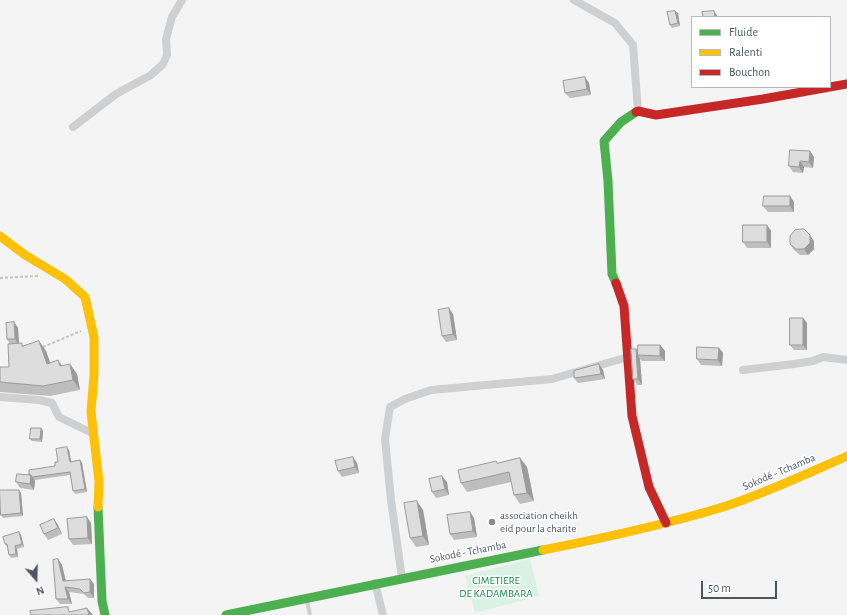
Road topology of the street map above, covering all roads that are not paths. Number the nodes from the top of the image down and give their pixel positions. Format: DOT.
graph roads {
  1 [pos="182,0"];
  2 [pos="574,0"];
  3 [pos="847,84"];
  4 [pos="831,87"];
  5 [pos="826,88"];
  6 [pos="638,111"];
  7 [pos="73,127"];
  8 [pos="0,236"];
  9 [pos="628,357"];
  10 [pos="847,360"];
  11 [pos="743,370"];
  12 [pos="0,397"];
  13 [pos="94,434"];
  14 [pos="847,456"];
  15 [pos="666,523"];
  16 [pos="402,578"];
  17 [pos="375,583"];
  18 [pos="306,598"];
  19 [pos="105,615"];
  20 [pos="226,615"];
  21 [pos="310,615"];
  22 [pos="383,615"];
  1 -- 7 [label="street"];
  2 -- 6 [label="street"];
  3 -- 4 [label="street"];
  5 -- 6 [label="street"];
  6 -- 9 [label="street"];
  8 -- 13 [label="street"];
  9 -- 15 [label="street"];
  9 -- 16 [label="street"];
  10 -- 11 [label="street"];
  12 -- 13 [label="street"];
  13 -- 19 [label="street"];
  14 -- 15 [label="street, Sokodé - Tchamba"];
  15 -- 16 [label="street, Sokodé - Tchamba"];
  16 -- 17 [label="street, Sokodé - Tchamba"];
  17 -- 18 [label="street, Sokodé - Tchamba"];
  17 -- 22 [label="street"];
  18 -- 20 [label="street, Sokodé - Tchamba"];
  18 -- 21 [label="lane"];
}
